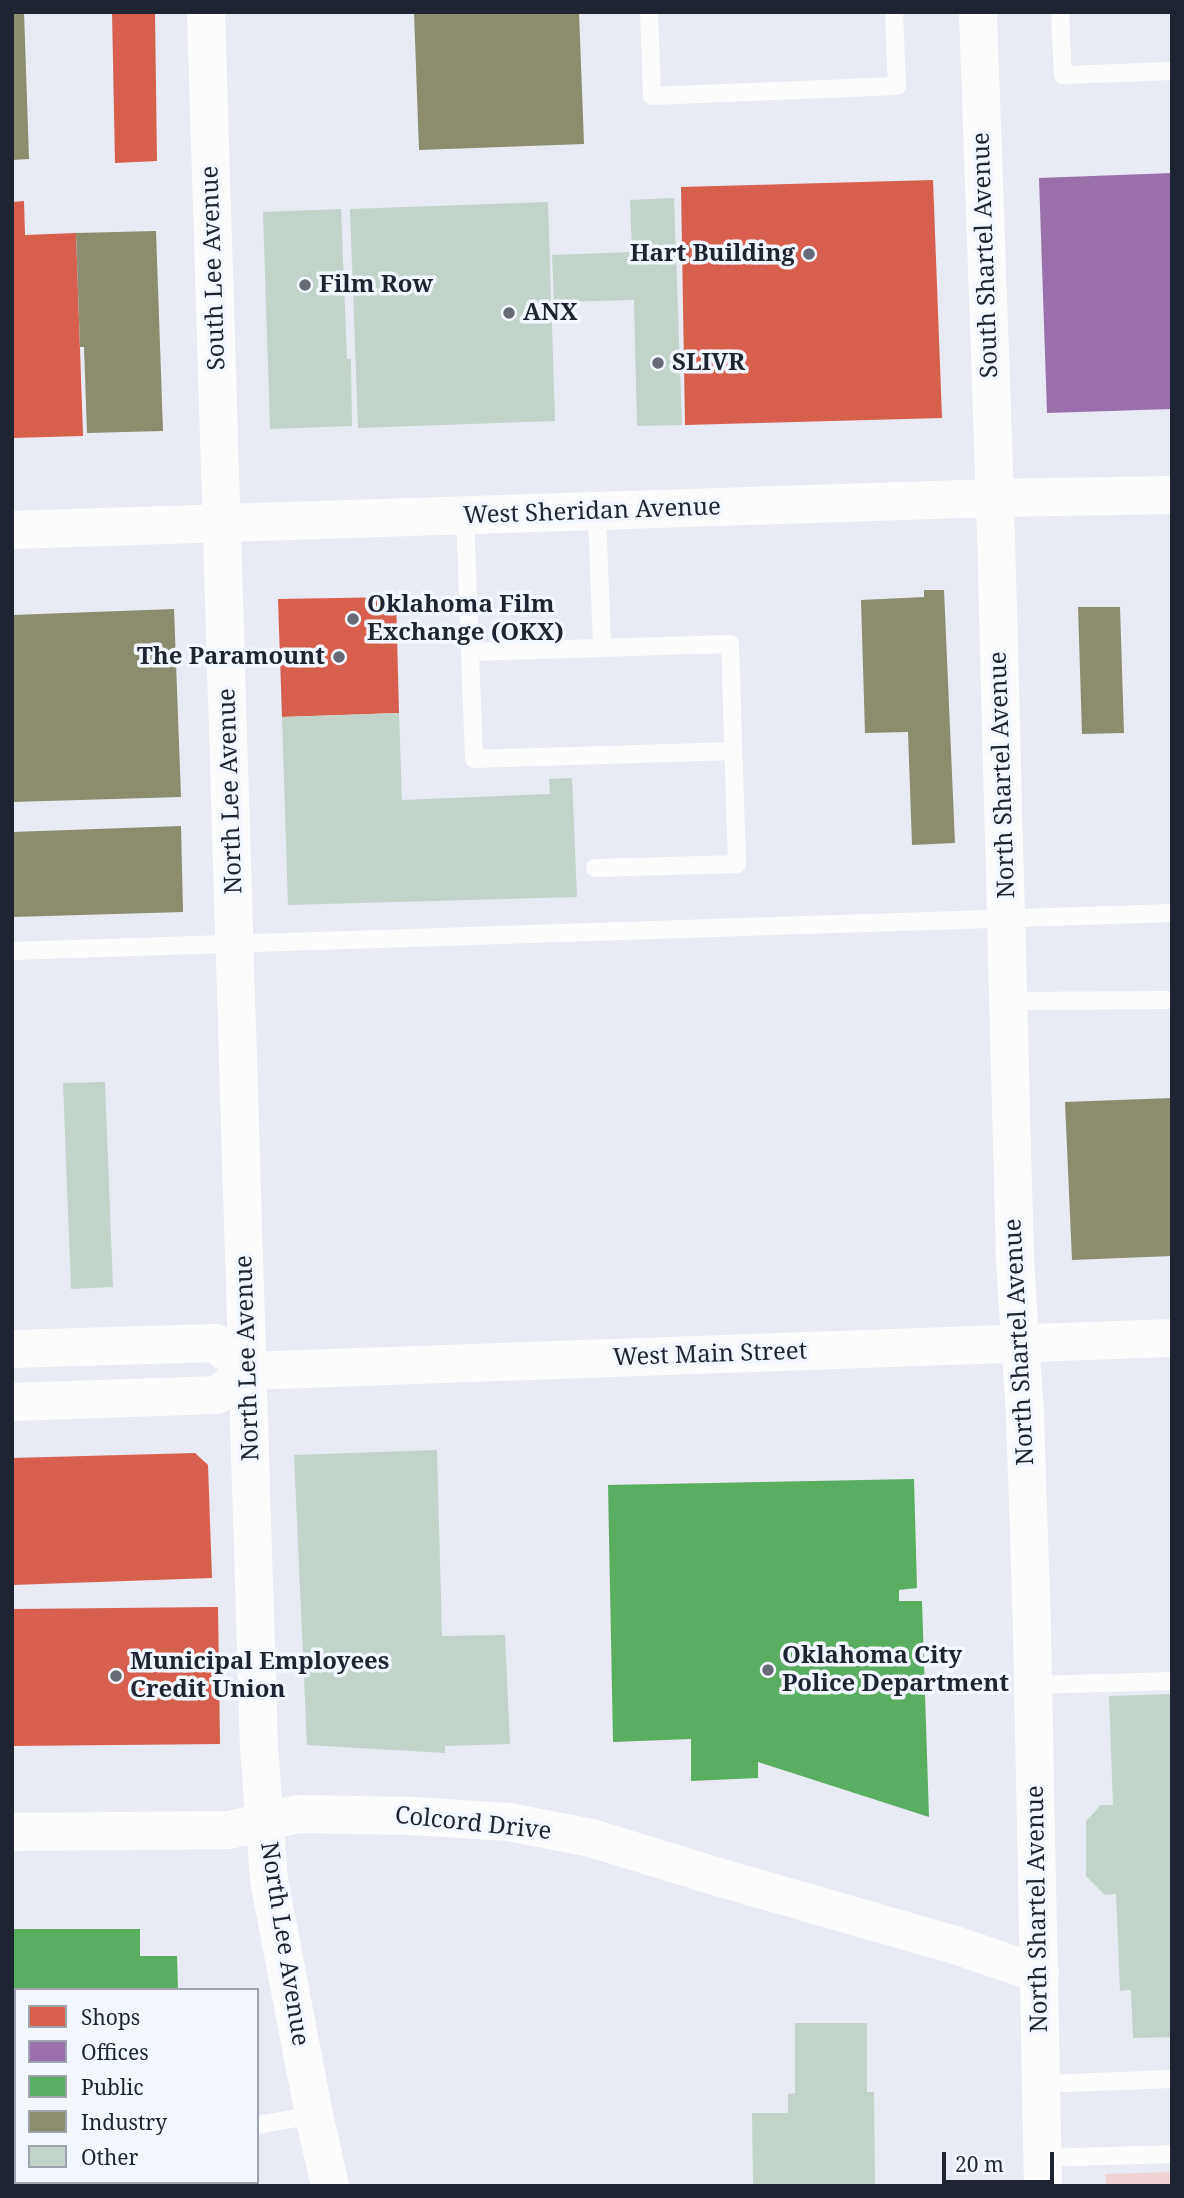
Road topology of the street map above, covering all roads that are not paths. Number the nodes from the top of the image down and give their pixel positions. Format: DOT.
graph roads {
  1 [pos="206,12"];
  2 [pos="649,12"];
  3 [pos="894,12"];
  4 [pos="978,12"];
  5 [pos="1060,12"];
  6 [pos="1172,71"];
  7 [pos="1172,495"];
  8 [pos="995,499"];
  9 [pos="597,512"];
  10 [pos="465,516"];
  11 [pos="222,524"];
  12 [pos="12,530"];
  13 [pos="602,648"];
  14 [pos="470,652"];
  15 [pos="733,751"];
  16 [pos="595,868"];
  17 [pos="1172,913"];
  18 [pos="1007,918"];
  19 [pos="236,943"];
  20 [pos="12,951"];
  21 [pos="1167,1000"];
  22 [pos="1009,1001"];
  23 [pos="1172,1338"];
  24 [pos="1020,1343"];
  25 [pos="12,1349"];
  26 [pos="248,1371"];
  27 [pos="12,1402"];
  28 [pos="1172,1681"];
  29 [pos="1033,1685"];
  30 [pos="265,1822"];
  31 [pos="12,1832"];
  32 [pos="1040,1974"];
  33 [pos="1172,2079"];
  34 [pos="1040,2084"];
  35 [pos="314,2115"];
  36 [pos="259,2125"];
  37 [pos="1172,2154"];
  38 [pos="1043,2172"];
  39 [pos="330,2186"];
  1 -- 11 [label="street, South Lee Avenue"];
  2 -- 3 [label="lane"];
  4 -- 8 [label="street, South Shartel Avenue"];
  5 -- 6 [label="lane"];
  7 -- 8 [label="street, West Sheridan Avenue"];
  8 -- 9 [label="street, West Sheridan Avenue"];
  8 -- 18 [label="street, North Shartel Avenue"];
  9 -- 10 [label="street, West Sheridan Avenue"];
  9 -- 13 [label="lane"];
  10 -- 11 [label="street, West Sheridan Avenue"];
  10 -- 14 [label="lane"];
  11 -- 12 [label="street, West Sheridan Avenue"];
  11 -- 19 [label="street, North Lee Avenue"];
  13 -- 14 [label="lane"];
  13 -- 15 [label="lane"];
  14 -- 15 [label="lane"];
  15 -- 16 [label="lane"];
  17 -- 18 [label="lane"];
  18 -- 19 [label="lane"];
  18 -- 22 [label="street, North Shartel Avenue"];
  19 -- 20 [label="lane"];
  19 -- 26 [label="street, North Lee Avenue"];
  21 -- 22 [label="lane"];
  22 -- 24 [label="street, North Shartel Avenue"];
  23 -- 24 [label="street, West Main Street"];
  24 -- 26 [label="street, West Main Street"];
  24 -- 29 [label="street, North Shartel Avenue"];
  25 -- 26 [label="street"];
  26 -- 27 [label="street"];
  26 -- 30 [label="street, North Lee Avenue"];
  28 -- 29 [label="lane"];
  29 -- 32 [label="street, North Shartel Avenue"];
  30 -- 31 [label="street, Colcord Drive"];
  30 -- 32 [label="street, Colcord Drive"];
  30 -- 35 [label="street, North Lee Avenue"];
  32 -- 34 [label="street, North Shartel Avenue"];
  33 -- 34 [label="lane"];
  34 -- 38 [label="street, North Shartel Avenue"];
  35 -- 36 [label="lane"];
  35 -- 39 [label="street, North Lee Avenue"];
  37 -- 38 [label="lane"];
}
